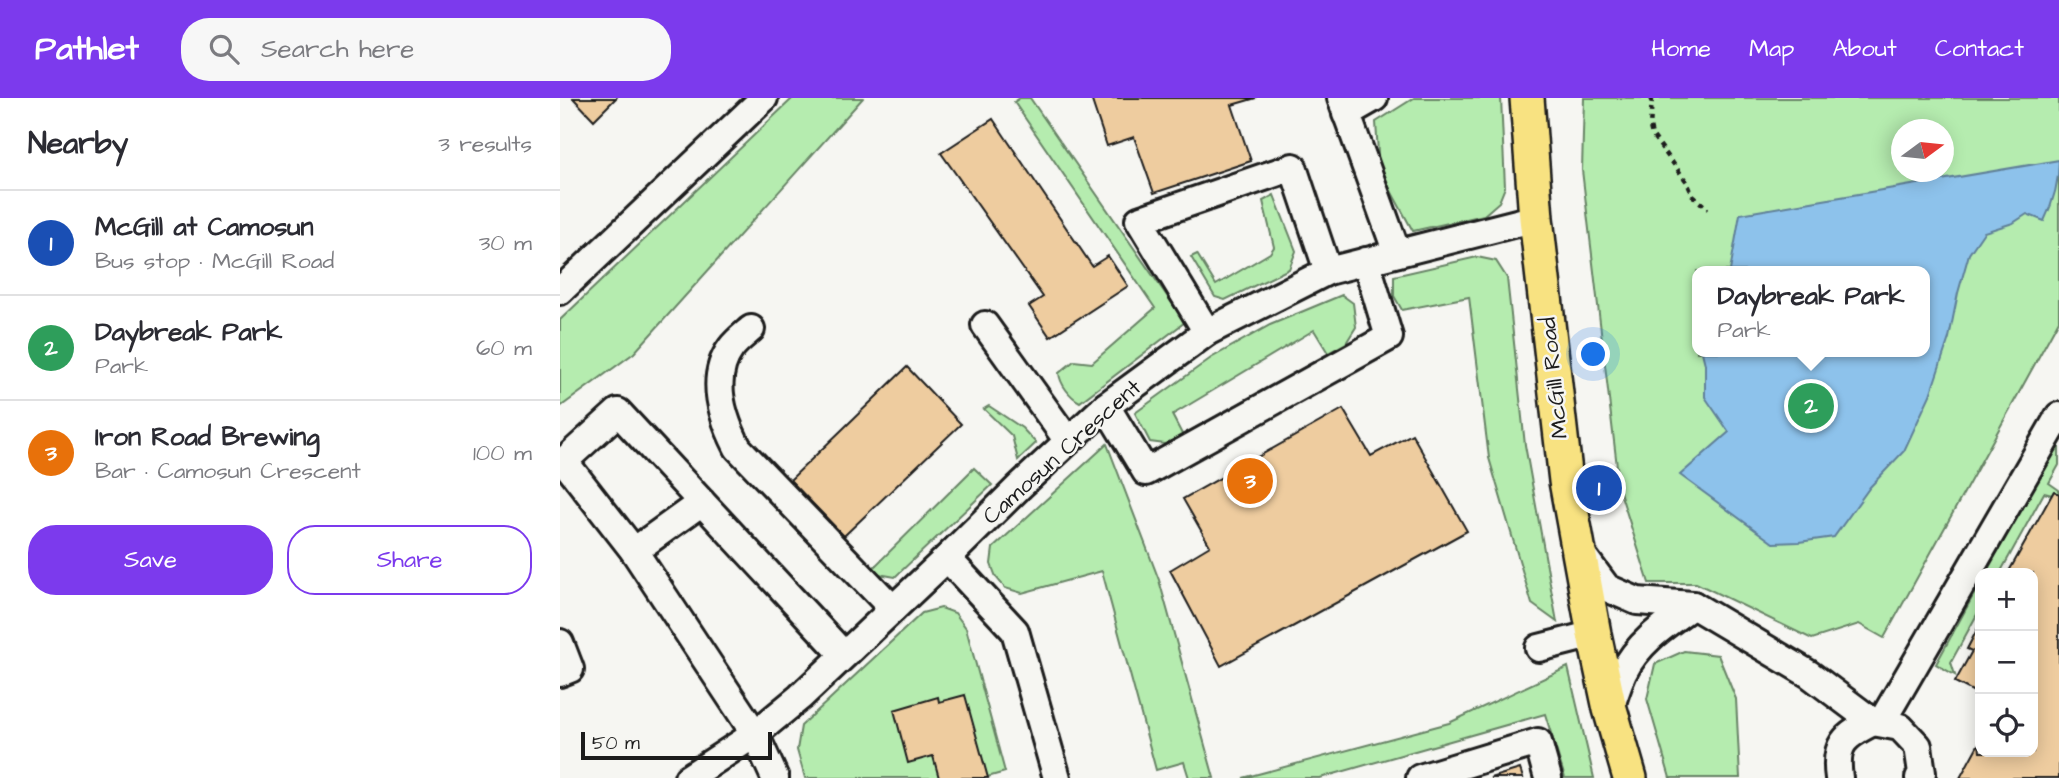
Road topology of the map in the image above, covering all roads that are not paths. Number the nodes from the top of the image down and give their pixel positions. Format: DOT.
graph roads {
  1 [pos="764,98"];
  2 [pos="1374,98"];
  3 [pos="1527,98"];
  4 [pos="1343,106"];
  5 [pos="1536,218"];
  6 [pos="1397,253"];
  7 [pos="1366,261"];
  8 [pos="1328,271"];
  9 [pos="560,291"];
  10 [pos="985,325"];
  11 [pos="751,329"];
  12 [pos="1207,332"];
  13 [pos="1107,406"];
  14 [pos="2059,416"];
  15 [pos="1069,441"];
  16 [pos="562,462"];
  17 [pos="702,502"];
  18 [pos="1578,549"];
  19 [pos="634,551"];
  20 [pos="947,558"];
  21 [pos="1693,605"];
  22 [pos="892,610"];
  23 [pos="1594,634"];
  24 [pos="560,643"];
  25 [pos="1539,648"];
  26 [pos="844,655"];
  27 [pos="560,673"];
  28 [pos="1610,709"];
  29 [pos="1877,722"];
  30 [pos="755,734"];
  31 [pos="688,778"];
  32 [pos="775,778"];
  33 [pos="1057,778"];
  34 [pos="1420,778"];
  35 [pos="1548,778"];
  36 [pos="1629,778"];
  37 [pos="1839,778"];
  38 [pos="1919,778"];
  1 -- 9 [label="street"];
  2 -- 4 [label="street"];
  3 -- 5 [label="main road, McGill Road"];
  4 -- 6 [label="street"];
  5 -- 6 [label="street, Camosun Crescent"];
  5 -- 18 [label="main road, McGill Road"];
  6 -- 7 [label="street, Camosun Crescent"];
  7 -- 8 [label="street, Camosun Crescent"];
  7 -- 13 [label="street"];
  8 -- 12 [label="street, Camosun Crescent"];
  8 -- 12 [label="street"];
  10 -- 15 [label="street"];
  11 -- 22 [label="street"];
  12 -- 13 [label="street, Camosun Crescent"];
  13 -- 15 [label="street, Camosun Crescent"];
  14 -- 29 [label="street"];
  15 -- 20 [label="street, Camosun Crescent"];
  16 -- 17 [label="street"];
  16 -- 19 [label="street"];
  17 -- 19 [label="street"];
  17 -- 26 [label="street"];
  18 -- 21 [label="street"];
  18 -- 23 [label="main road, McGill Road"];
  19 -- 30 [label="street"];
  20 -- 22 [label="street, Camosun Crescent"];
  20 -- 33 [label="street"];
  21 -- 28 [label="street"];
  21 -- 29 [label="street"];
  22 -- 26 [label="street, Camosun Crescent"];
  23 -- 25 [label="street"];
  23 -- 28 [label="main road, McGill Road"];
  24 -- 27 [label="street"];
  26 -- 30 [label="street, Camosun Crescent"];
  28 -- 36 [label="main road, McGill Road"];
  29 -- 37 [label="street"];
  29 -- 38 [label="street"];
  30 -- 31 [label="street, Camosun Crescent"];
  30 -- 32 [label="street"];
  34 -- 35 [label="street"];
}
